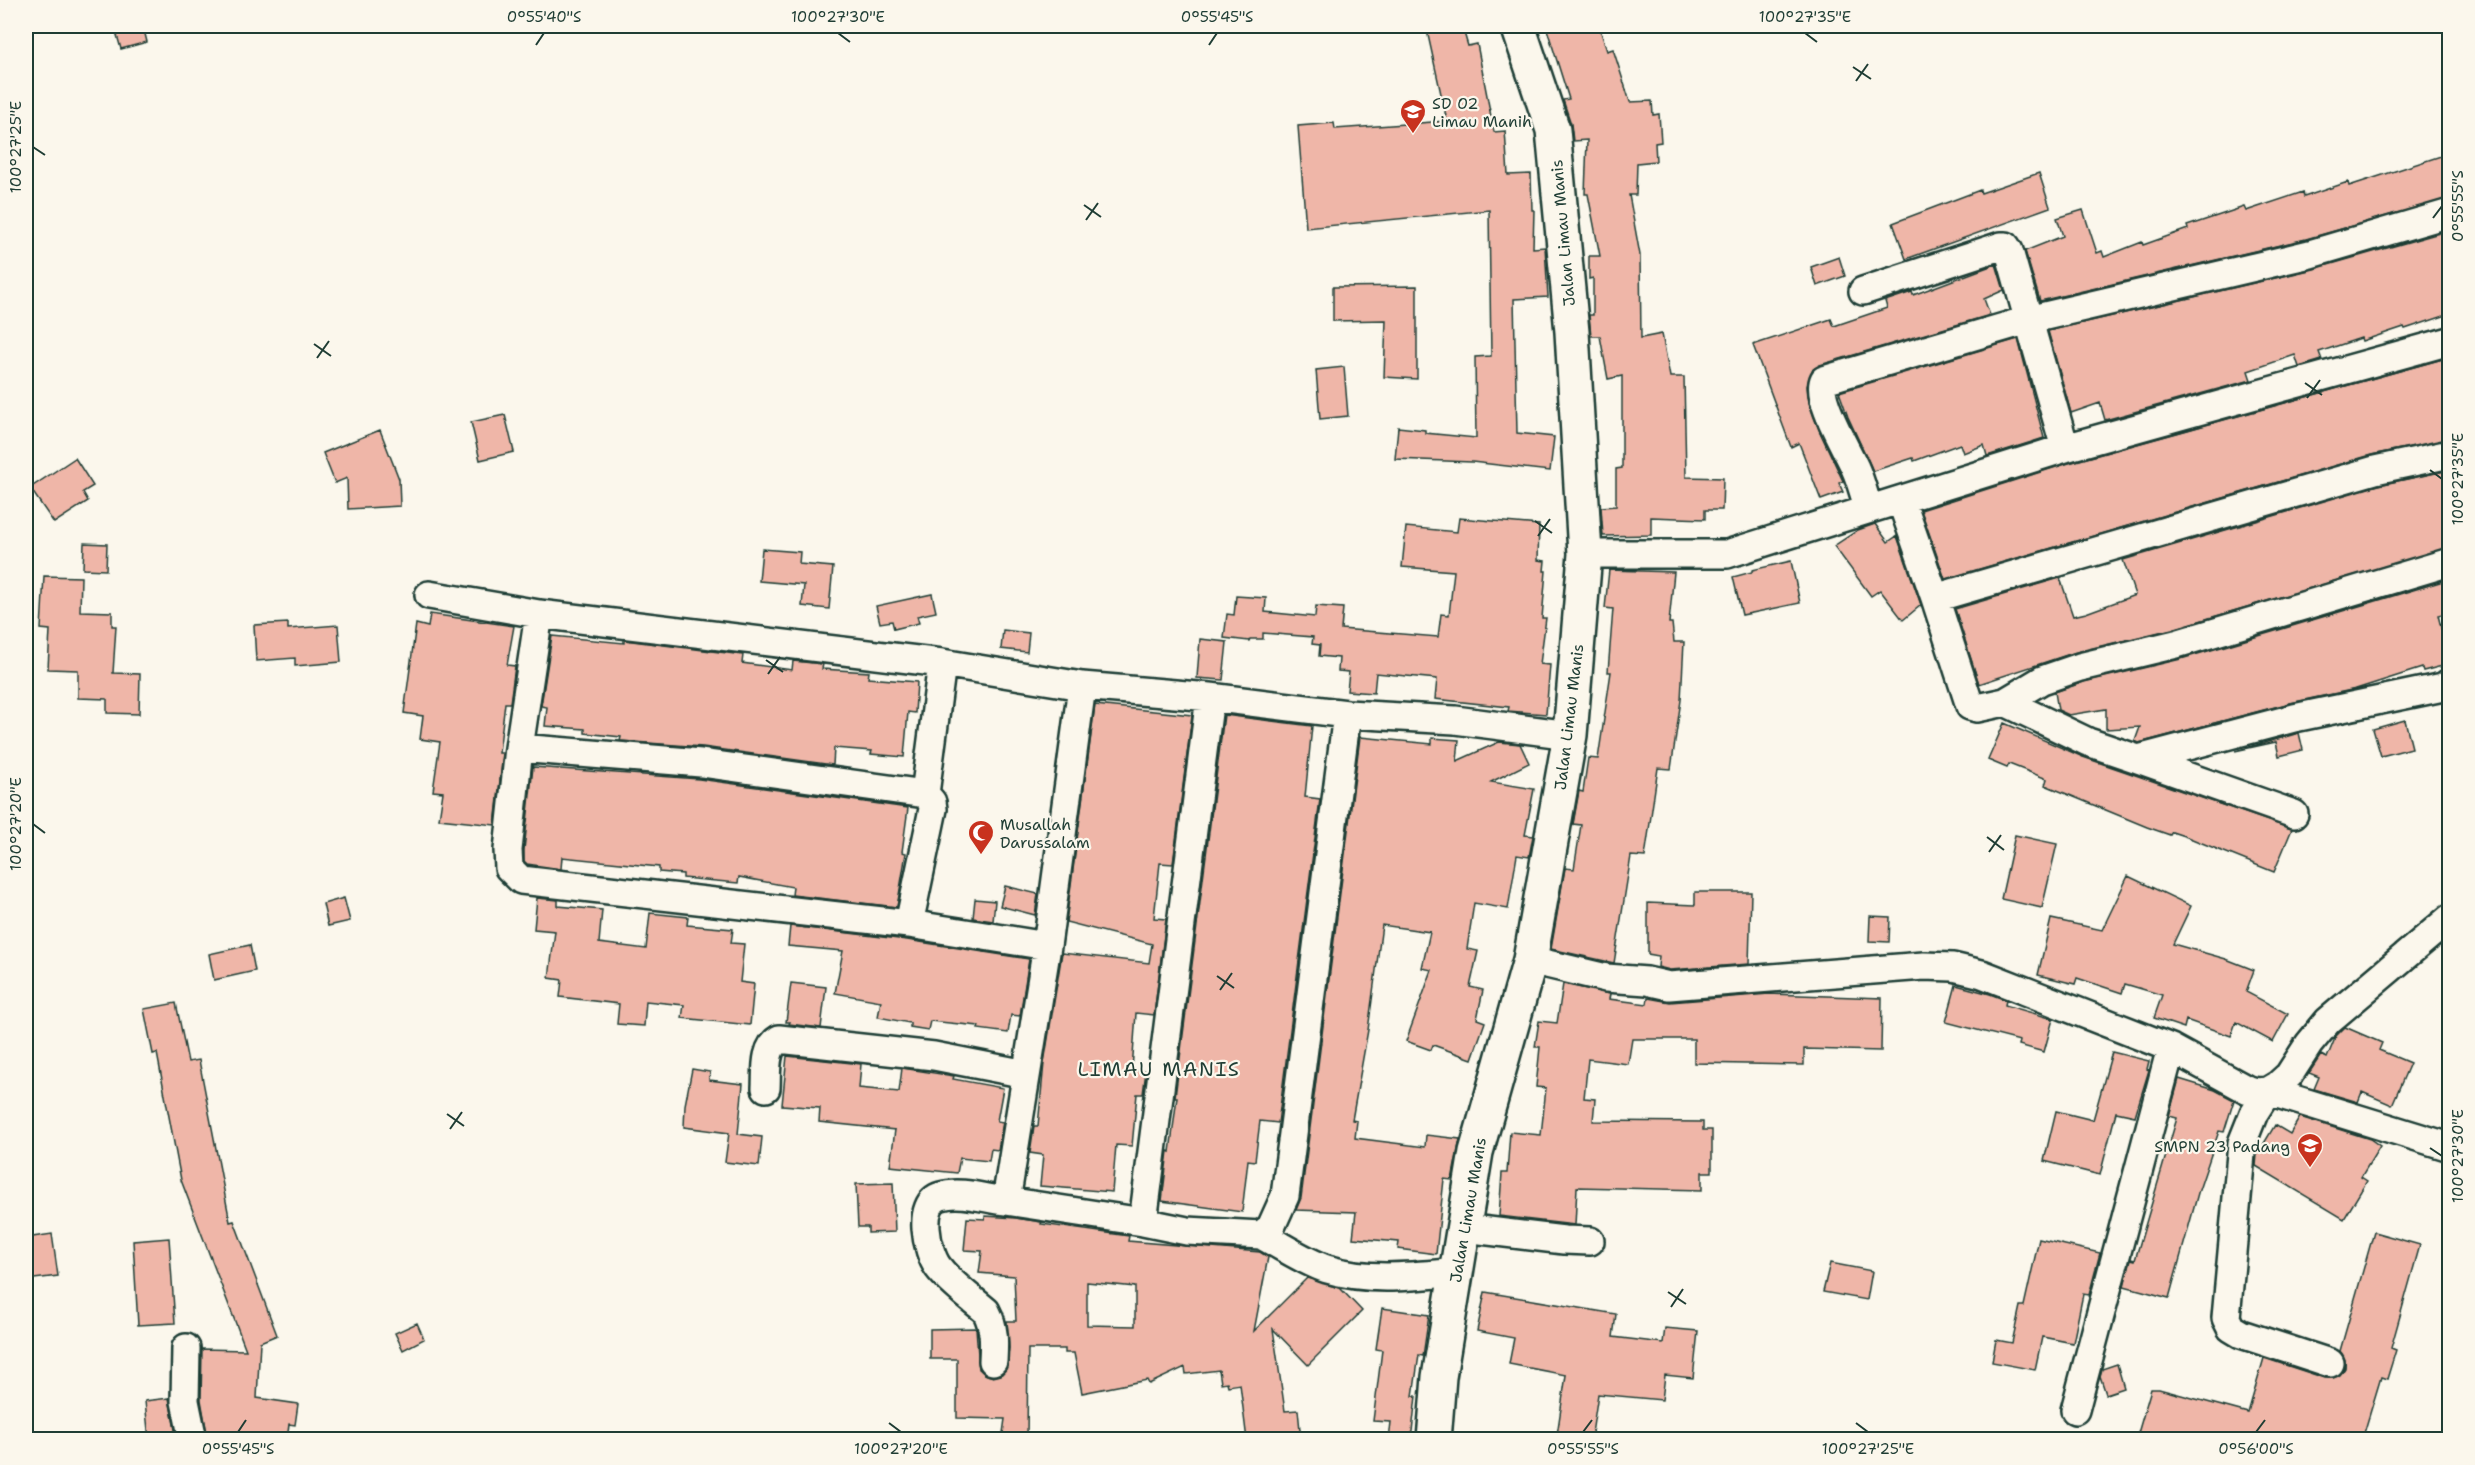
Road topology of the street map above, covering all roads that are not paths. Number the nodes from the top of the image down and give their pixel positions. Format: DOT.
graph roads {
  1 [pos="1518,26"];
  2 [pos="2450,213"];
  3 [pos="1863,291"];
  4 [pos="2028,320"];
  5 [pos="2450,341"];
  6 [pos="2066,448"];
  7 [pos="2450,454"];
  8 [pos="1901,500"];
  9 [pos="1869,509"];
  10 [pos="1585,554"];
  11 [pos="2450,562"];
  12 [pos="429,595"];
  13 [pos="1935,598"];
  14 [pos="539,614"];
  15 [pos="942,663"];
  16 [pos="2450,682"];
  17 [pos="1082,686"];
  18 [pos="1210,697"];
  19 [pos="2005,702"];
  20 [pos="1347,714"];
  21 [pos="1570,735"];
  22 [pos="519,748"];
  23 [pos="2138,759"];
  24 [pos="925,794"];
  25 [pos="2294,814"];
  26 [pos="2450,918"];
  27 [pos="909,924"];
  28 [pos="1047,946"];
  29 [pos="1530,960"];
  30 [pos="2171,1048"];
  31 [pos="1026,1074"];
  32 [pos="766,1088"];
  33 [pos="2268,1091"];
  34 [pos="2450,1147"];
  35 [pos="1006,1202"];
  36 [pos="1143,1221"];
  37 [pos="1464,1228"];
  38 [pos="1261,1235"];
  39 [pos="1590,1241"];
  40 [pos="1457,1272"];
  41 [pos="186,1348"];
  42 [pos="993,1361"];
  43 [pos="2330,1362"];
  44 [pos="2075,1410"];
  45 [pos="193,1440"];
  46 [pos="1434,1440"];
  1 -- 10 [label="street, Jalan Limau Manis"];
  2 -- 4 [label="street"];
  3 -- 4 [label="street"];
  4 -- 6 [label="street"];
  4 -- 9 [label="street"];
  5 -- 6 [label="street"];
  6 -- 8 [label="street"];
  7 -- 13 [label="street"];
  8 -- 9 [label="street"];
  8 -- 13 [label="street"];
  9 -- 10 [label="street"];
  10 -- 21 [label="street, Jalan Limau Manis"];
  11 -- 19 [label="street"];
  12 -- 14 [label="street"];
  13 -- 19 [label="street"];
  14 -- 15 [label="street"];
  14 -- 22 [label="street"];
  15 -- 17 [label="street"];
  15 -- 24 [label="street"];
  16 -- 23 [label="street"];
  17 -- 18 [label="street"];
  17 -- 28 [label="street"];
  18 -- 20 [label="street"];
  18 -- 36 [label="street"];
  19 -- 23 [label="street"];
  20 -- 21 [label="street"];
  20 -- 38 [label="street"];
  21 -- 29 [label="street, Jalan Limau Manis"];
  22 -- 24 [label="street"];
  22 -- 27 [label="street"];
  23 -- 25 [label="street"];
  24 -- 27 [label="street"];
  26 -- 33 [label="street"];
  27 -- 28 [label="street"];
  28 -- 31 [label="street"];
  29 -- 30 [label="street"];
  29 -- 37 [label="street, Jalan Limau Manis"];
  30 -- 33 [label="street"];
  30 -- 44 [label="street"];
  31 -- 32 [label="street"];
  31 -- 35 [label="street"];
  33 -- 34 [label="street"];
  33 -- 43 [label="street"];
  35 -- 36 [label="street"];
  35 -- 42 [label="street"];
  36 -- 38 [label="street"];
  37 -- 39 [label="street"];
  37 -- 40 [label="street, Jalan Limau Manis"];
  38 -- 40 [label="street"];
  40 -- 46 [label="street, Jalan Limau Manis"];
  41 -- 45 [label="street"];
}
